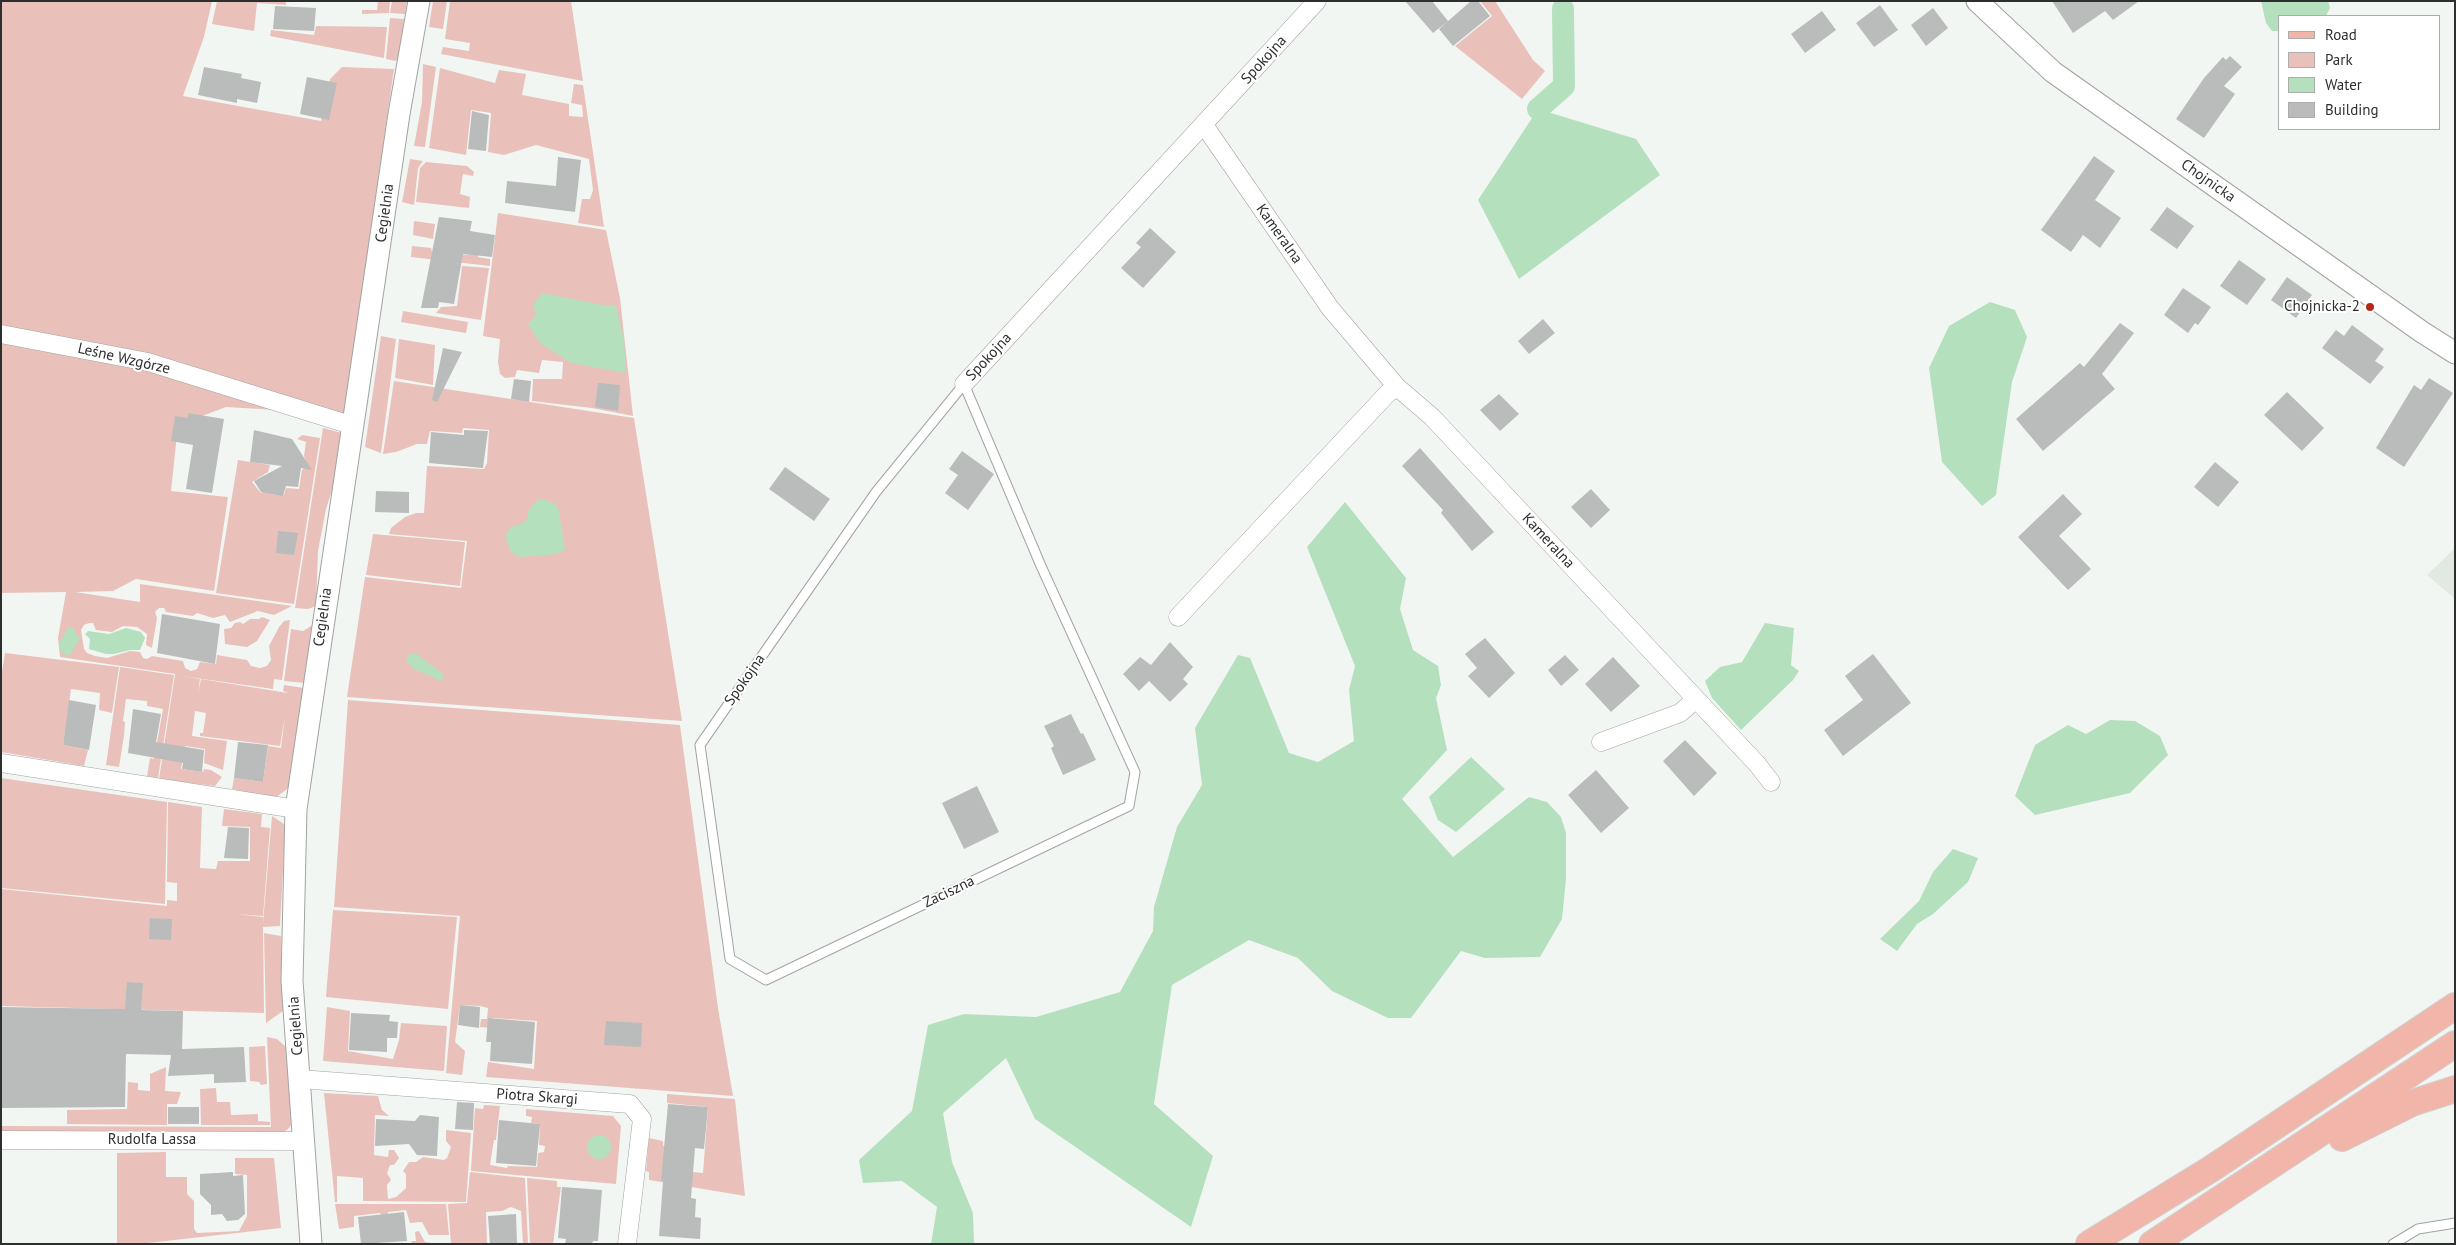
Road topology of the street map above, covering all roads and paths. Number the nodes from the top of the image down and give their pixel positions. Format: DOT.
graph roads {
  1 [pos="419,1"];
  2 [pos="1317,1"];
  3 [pos="1978,1"];
  4 [pos="1204,125"];
  5 [pos="1,334"];
  6 [pos="2453,347"];
  7 [pos="964,384"];
  8 [pos="1397,387"];
  9 [pos="354,426"];
  10 [pos="1178,617"];
  11 [pos="1696,699"];
  12 [pos="1601,742"];
  13 [pos="700,745"];
  14 [pos="1,763"];
  15 [pos="1771,782"];
  16 [pos="296,809"];
  17 [pos="2455,1006"];
  18 [pos="2455,1044"];
  19 [pos="300,1079"];
  20 [pos="2455,1089"];
  21 [pos="1,1140"];
  22 [pos="303,1141"];
  23 [pos="2261,1173"];
  24 [pos="2455,1223"];
  25 [pos="310,1244"];
  26 [pos="627,1244"];
  27 [pos="2090,1244"];
  28 [pos="2152,1244"];
  29 [pos="2393,1244"];
  1 -- 9 [label="street, Cegielnia"];
  2 -- 4 [label="street, Spokojna"];
  3 -- 6 [label="street, Chojnicka"];
  4 -- 7 [label="street, Spokojna"];
  4 -- 8 [label="street, Kameralna"];
  5 -- 9 [label="street, Leśne Wzgórze"];
  7 -- 13 [label="lane, Spokojna"];
  7 -- 13 [label="lane, Zaciszna"];
  8 -- 10 [label="street"];
  8 -- 11 [label="street, Kameralna"];
  9 -- 16 [label="street, Cegielnia"];
  11 -- 12 [label="street"];
  11 -- 15 [label="street, Kameralna"];
  14 -- 16 [label="street"];
  16 -- 19 [label="street, Cegielnia"];
  17 -- 27 [label="main road"];
  18 -- 23 [label="main road"];
  19 -- 22 [label="street, Cegielnia"];
  19 -- 26 [label="street, Piotra Skargi"];
  20 -- 23 [label="main road"];
  21 -- 22 [label="street, Rudolfa Lassa"];
  22 -- 25 [label="street, Cegielnia"];
  23 -- 28 [label="main road"];
  24 -- 29 [label="lane"];
}
